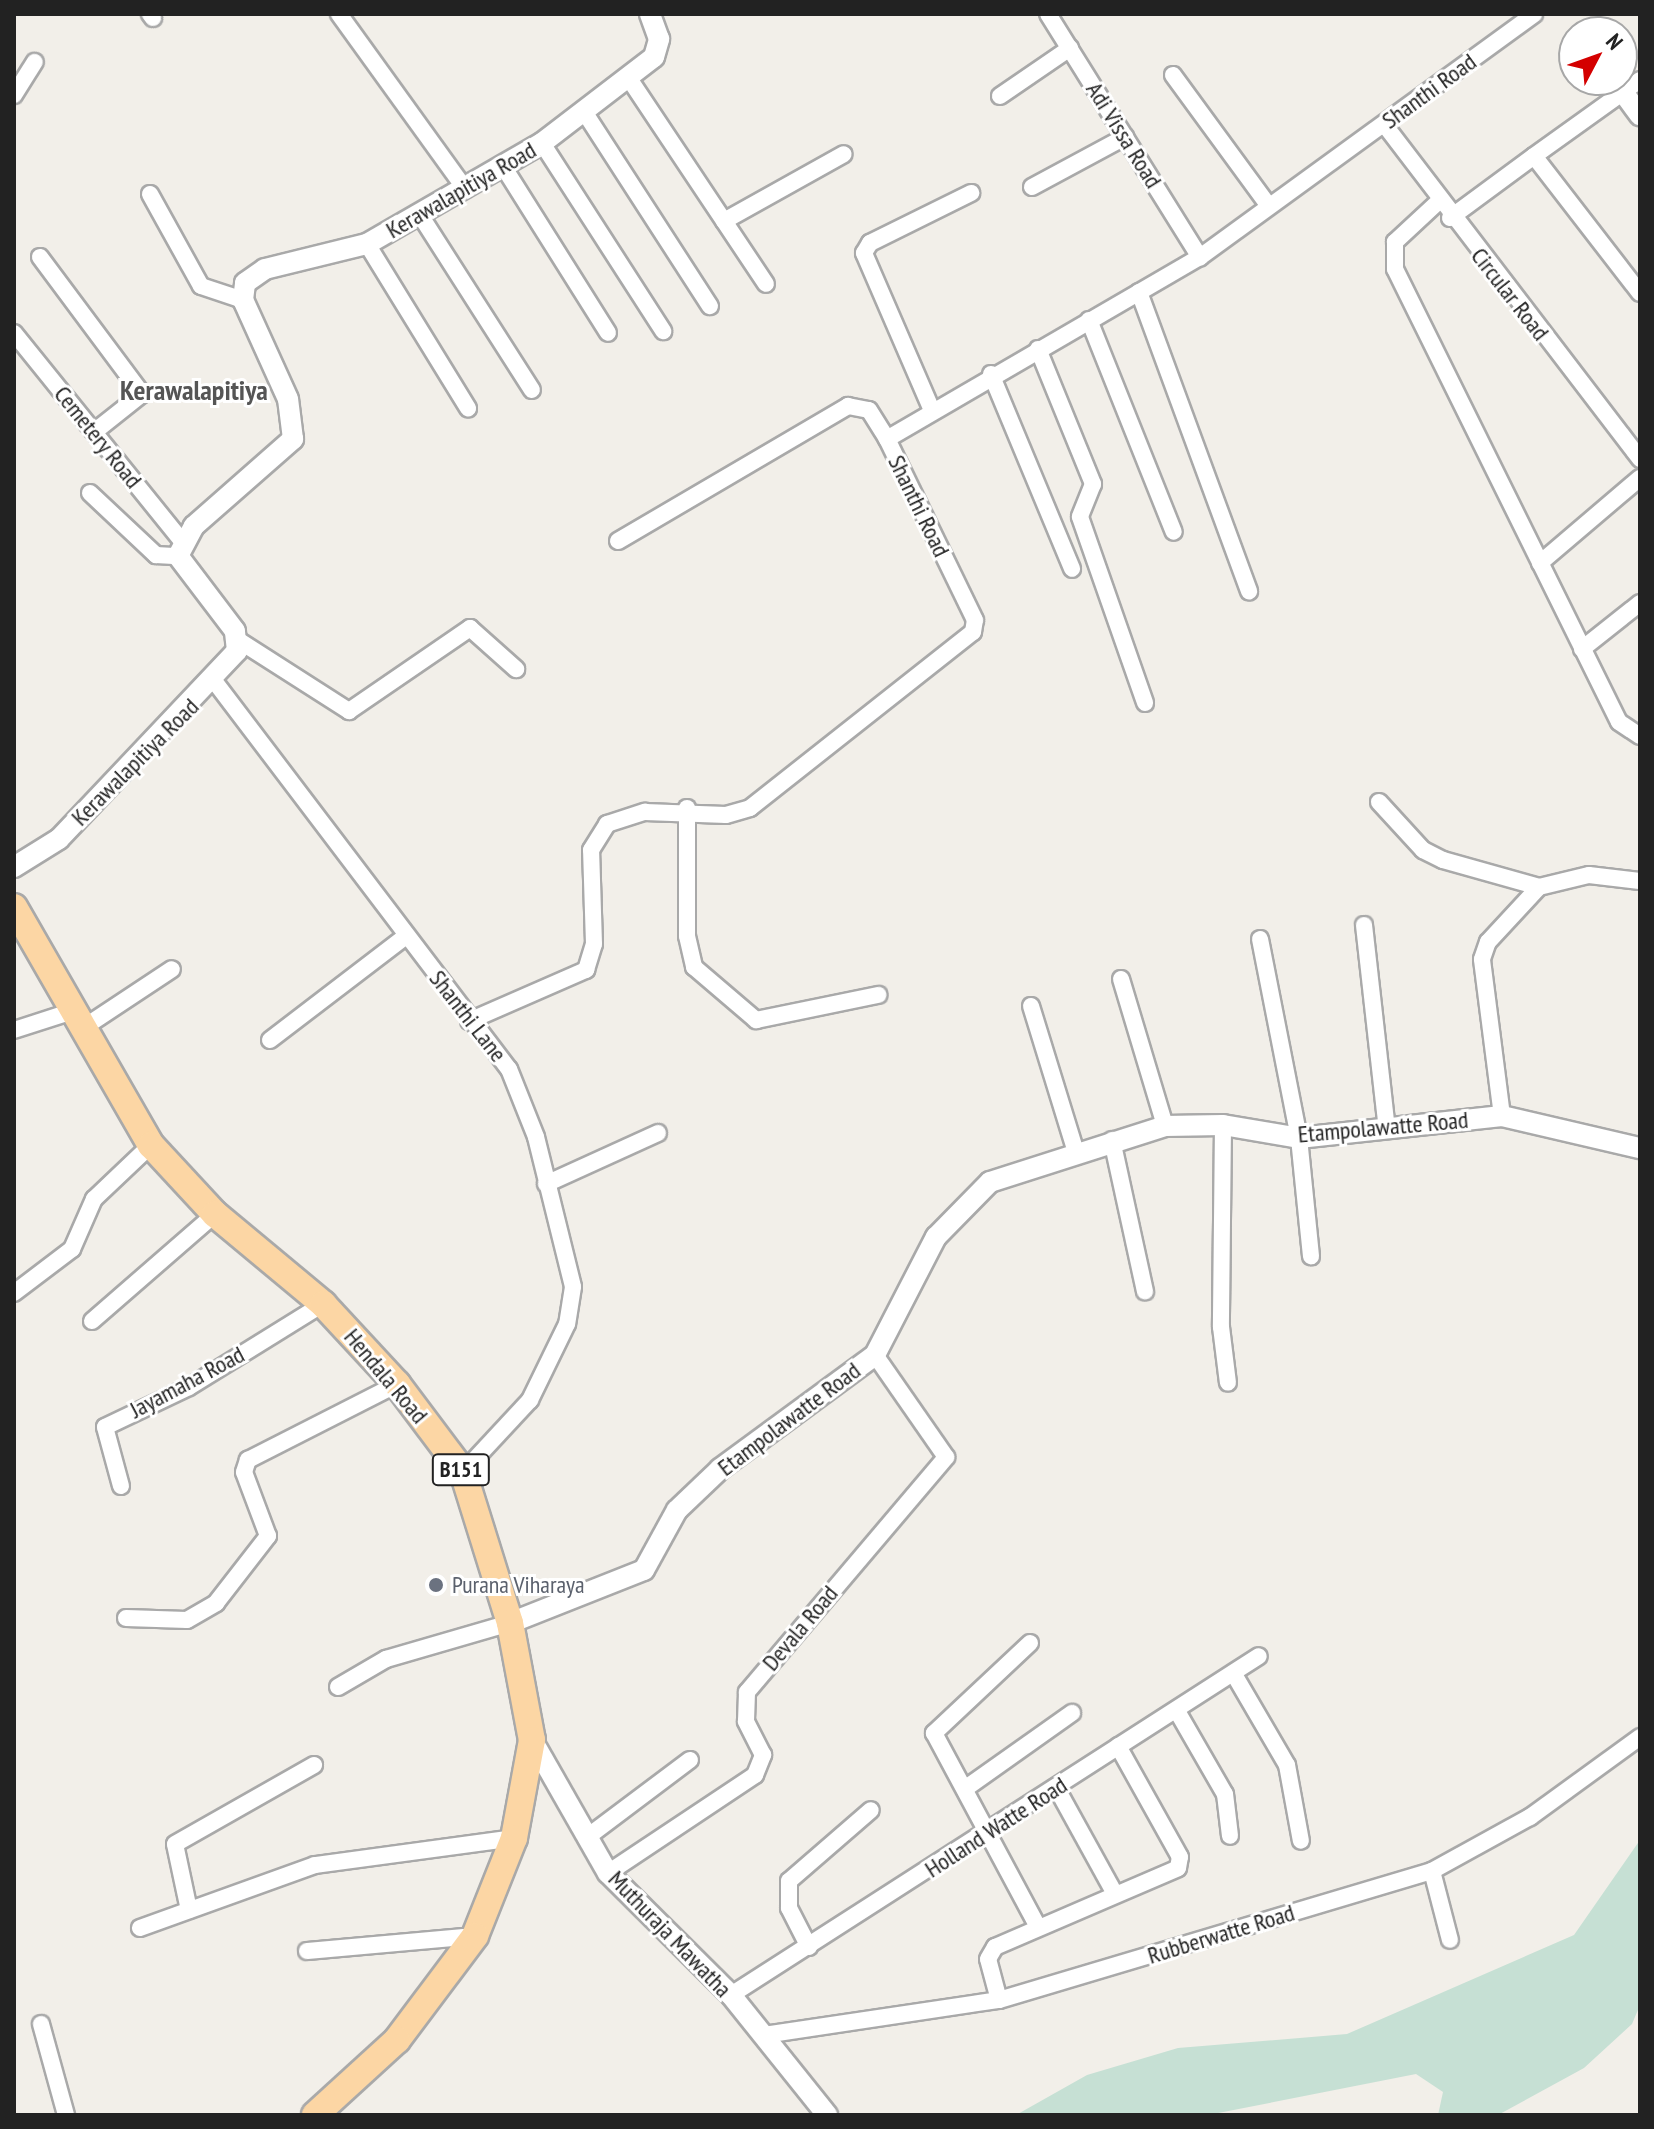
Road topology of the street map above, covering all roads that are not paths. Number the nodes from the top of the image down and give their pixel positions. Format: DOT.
graph roads {
  1 [pos="339,14"];
  2 [pos="650,14"];
  3 [pos="1048,14"];
  4 [pos="1534,14"];
  5 [pos="1070,48"];
  6 [pos="35,62"];
  7 [pos="1173,75"];
  8 [pos="630,80"];
  9 [pos="14,95"];
  10 [pos="1000,96"];
  11 [pos="1617,96"];
  12 [pos="1626,96"];
  13 [pos="585,113"];
  14 [pos="1640,115"];
  15 [pos="1384,124"];
  16 [pos="1125,137"];
  17 [pos="542,143"];
  18 [pos="844,154"];
  19 [pos="1534,156"];
  20 [pos="503,166"];
  21 [pos="1032,187"];
  22 [pos="465,189"];
  23 [pos="971,193"];
  24 [pos="150,194"];
  25 [pos="1438,202"];
  26 [pos="1269,206"];
  27 [pos="422,218"];
  28 [pos="1450,218"];
  29 [pos="724,221"];
  30 [pos="367,244"];
  31 [pos="40,257"];
  32 [pos="1200,257"];
  33 [pos="766,284"];
  34 [pos="1139,292"];
  35 [pos="1640,293"];
  36 [pos="243,300"];
  37 [pos="710,306"];
  38 [pos="1089,320"];
  39 [pos="663,331"];
  40 [pos="14,333"];
  41 [pos="608,333"];
  42 [pos="1038,349"];
  43 [pos="991,374"];
  44 [pos="532,390"];
  45 [pos="468,408"];
  46 [pos="931,408"];
  47 [pos="94,432"];
  48 [pos="887,439"];
  49 [pos="1640,459"];
  50 [pos="1640,478"];
  51 [pos="90,493"];
  52 [pos="1174,532"];
  53 [pos="618,541"];
  54 [pos="180,549"];
  55 [pos="1540,563"];
  56 [pos="1072,569"];
  57 [pos="1249,591"];
  58 [pos="1640,603"];
  59 [pos="238,640"];
  60 [pos="1582,649"];
  61 [pos="516,669"];
  62 [pos="215,682"];
  63 [pos="1145,703"];
  64 [pos="1640,736"];
  65 [pos="1379,802"];
  66 [pos="687,808"];
  67 [pos="14,867"];
  68 [pos="1640,881"];
  69 [pos="1539,887"];
  70 [pos="14,907"];
  71 [pos="1364,925"];
  72 [pos="406,936"];
  73 [pos="1260,939"];
  74 [pos="172,969"];
  75 [pos="1121,979"];
  76 [pos="878,995"];
  77 [pos="1031,1006"];
  78 [pos="75,1021"];
  79 [pos="469,1021"];
  80 [pos="14,1030"];
  81 [pos="270,1040"];
  82 [pos="1502,1116"];
  83 [pos="1223,1125"];
  84 [pos="1165,1126"];
  85 [pos="1387,1130"];
  86 [pos="658,1133"];
  87 [pos="1299,1138"];
  88 [pos="1112,1140"];
  89 [pos="151,1145"];
  90 [pos="1640,1148"];
  91 [pos="1075,1149"];
  92 [pos="546,1184"];
  93 [pos="215,1214"];
  94 [pos="1311,1256"];
  95 [pos="1145,1291"];
  96 [pos="14,1293"];
  97 [pos="323,1304"];
  98 [pos="92,1321"];
  99 [pos="875,1355"];
  100 [pos="1228,1383"];
  101 [pos="397,1384"];
  102 [pos="463,1472"];
  103 [pos="121,1486"];
  104 [pos="126,1618"];
  105 [pos="510,1623"];
  106 [pos="1030,1643"];
  107 [pos="1259,1656"];
  108 [pos="1235,1676"];
  109 [pos="338,1687"];
  110 [pos="1177,1711"];
  111 [pos="1072,1713"];
  112 [pos="1640,1737"];
  113 [pos="532,1740"];
  114 [pos="1118,1746"];
  115 [pos="690,1760"];
  116 [pos="314,1765"];
  117 [pos="1056,1787"];
  118 [pos="966,1788"];
  119 [pos="871,1810"];
  120 [pos="988,1833"];
  121 [pos="1230,1836"];
  122 [pos="514,1838"];
  123 [pos="586,1838"];
  124 [pos="1301,1841"];
  125 [pos="1432,1871"];
  126 [pos="608,1873"];
  127 [pos="1115,1894"];
  128 [pos="189,1910"];
  129 [pos="1037,1925"];
  130 [pos="140,1928"];
  131 [pos="475,1936"];
  132 [pos="1450,1940"];
  133 [pos="809,1947"];
  134 [pos="307,1951"];
  135 [pos="731,1995"];
  136 [pos="999,2000"];
  137 [pos="41,2024"];
  138 [pos="764,2035"];
  139 [pos="66,2115"];
  140 [pos="315,2115"];
  141 [pos="827,2115"];
  1 -- 22 [label="street"];
  2 -- 8 [label="street, Kerawalapitiya Road"];
  3 -- 5 [label="street, Adi Vissa Road"];
  4 -- 15 [label="street, Shanthi Road"];
  5 -- 10 [label="street"];
  5 -- 16 [label="street, Adi Vissa Road"];
  6 -- 9 [label="street"];
  7 -- 26 [label="street"];
  8 -- 13 [label="street, Kerawalapitiya Road"];
  8 -- 29 [label="street"];
  11 -- 19 [label="street"];
  12 -- 14 [label="street"];
  13 -- 17 [label="street, Kerawalapitiya Road"];
  13 -- 37 [label="street"];
  15 -- 25 [label="street, Circular Road"];
  15 -- 26 [label="street, Shanthi Road"];
  16 -- 21 [label="street"];
  16 -- 32 [label="street, Adi Vissa Road"];
  17 -- 20 [label="street, Kerawalapitiya Road"];
  17 -- 39 [label="street"];
  18 -- 29 [label="street"];
  19 -- 28 [label="street"];
  19 -- 35 [label="street"];
  20 -- 22 [label="street, Kerawalapitiya Road"];
  20 -- 41 [label="street"];
  22 -- 27 [label="street, Kerawalapitiya Road"];
  23 -- 46 [label="street"];
  24 -- 36 [label="street"];
  25 -- 28 [label="street, Circular Road"];
  25 -- 55 [label="street"];
  26 -- 32 [label="street, Shanthi Road"];
  27 -- 30 [label="street, Kerawalapitiya Road"];
  27 -- 44 [label="street"];
  28 -- 49 [label="street, Circular Road"];
  29 -- 33 [label="street"];
  30 -- 36 [label="street, Kerawalapitiya Road"];
  30 -- 45 [label="street"];
  31 -- 47 [label="street"];
  32 -- 34 [label="street, Shanthi Road"];
  34 -- 38 [label="street, Shanthi Road"];
  34 -- 57 [label="street"];
  36 -- 54 [label="street"];
  38 -- 42 [label="street, Shanthi Road"];
  38 -- 52 [label="street"];
  40 -- 47 [label="street, Cemetery Road"];
  42 -- 43 [label="street, Shanthi Road"];
  42 -- 63 [label="street"];
  43 -- 46 [label="street, Shanthi Road"];
  43 -- 56 [label="street"];
  46 -- 48 [label="street, Shanthi Road"];
  47 -- 54 [label="street, Cemetery Road"];
  48 -- 53 [label="street"];
  48 -- 66 [label="street, Shanthi Road"];
  50 -- 55 [label="street"];
  51 -- 54 [label="street"];
  54 -- 59 [label="street"];
  55 -- 60 [label="street"];
  58 -- 60 [label="street"];
  59 -- 61 [label="street"];
  59 -- 62 [label="street, Kerawalapitiya Road"];
  60 -- 64 [label="street"];
  62 -- 67 [label="street, Kerawalapitiya Road"];
  62 -- 72 [label="street, Shanthi Lane"];
  65 -- 69 [label="street"];
  66 -- 76 [label="street"];
  66 -- 79 [label="street, Shanthi Road"];
  68 -- 69 [label="street"];
  69 -- 82 [label="street"];
  70 -- 78 [label="main road, Hendala Road / B151"];
  71 -- 85 [label="street"];
  72 -- 79 [label="street, Shanthi Lane"];
  72 -- 81 [label="street"];
  73 -- 87 [label="street"];
  74 -- 78 [label="street"];
  75 -- 84 [label="street"];
  77 -- 91 [label="street"];
  78 -- 80 [label="street"];
  78 -- 89 [label="main road, Hendala Road / B151"];
  79 -- 92 [label="street, Shanthi Lane"];
  82 -- 85 [label="street, Etampolawatte Road"];
  82 -- 90 [label="street, Etampolawatte Road"];
  83 -- 84 [label="street, Etampolawatte Road"];
  83 -- 87 [label="street, Etampolawatte Road"];
  83 -- 100 [label="street"];
  84 -- 88 [label="street, Etampolawatte Road"];
  85 -- 87 [label="street, Etampolawatte Road"];
  86 -- 92 [label="street"];
  87 -- 94 [label="street"];
  88 -- 91 [label="street, Etampolawatte Road"];
  88 -- 95 [label="street"];
  89 -- 93 [label="main road, Hendala Road / B151"];
  89 -- 96 [label="street"];
  91 -- 99 [label="street, Etampolawatte Road"];
  92 -- 102 [label="street, Shanthi Lane"];
  93 -- 97 [label="main road, Hendala Road / B151"];
  93 -- 98 [label="street"];
  97 -- 101 [label="main road, Hendala Road / B151"];
  97 -- 103 [label="street, Jayamaha Road"];
  99 -- 105 [label="street, Etampolawatte Road"];
  99 -- 126 [label="street, Devala Road"];
  101 -- 102 [label="main road, Hendala Road / B151"];
  101 -- 104 [label="street"];
  102 -- 105 [label="main road, Hendala Road / B151"];
  105 -- 109 [label="street"];
  105 -- 113 [label="main road, Hendala Road / B151"];
  106 -- 118 [label="street"];
  107 -- 108 [label="street, Holland Watte Road"];
  108 -- 110 [label="street, Holland Watte Road"];
  108 -- 124 [label="street"];
  110 -- 114 [label="street, Holland Watte Road"];
  110 -- 121 [label="street"];
  111 -- 118 [label="street"];
  112 -- 125 [label="street, Rubberwatte Road"];
  113 -- 122 [label="main road, Hendala Road / B151"];
  113 -- 123 [label="street, Muthuraja Mawatha"];
  114 -- 117 [label="street, Holland Watte Road"];
  114 -- 127 [label="street"];
  115 -- 123 [label="street"];
  116 -- 128 [label="street"];
  117 -- 120 [label="street, Holland Watte Road"];
  117 -- 127 [label="street"];
  118 -- 120 [label="street"];
  119 -- 133 [label="street"];
  120 -- 129 [label="street"];
  120 -- 133 [label="street, Holland Watte Road"];
  122 -- 128 [label="street"];
  122 -- 131 [label="main road, Hendala Road / B151"];
  123 -- 126 [label="street, Muthuraja Mawatha"];
  125 -- 132 [label="street"];
  125 -- 136 [label="street, Rubberwatte Road"];
  126 -- 135 [label="street, Muthuraja Mawatha"];
  127 -- 129 [label="street"];
  128 -- 130 [label="street"];
  129 -- 136 [label="street"];
  131 -- 134 [label="street"];
  131 -- 140 [label="main road, Hendala Road / B151"];
  133 -- 135 [label="street, Holland Watte Road"];
  135 -- 138 [label="street, Muthuraja Mawatha"];
  136 -- 138 [label="street, Rubberwatte Road"];
  137 -- 139 [label="street"];
  138 -- 141 [label="street, Muthuraja Mawatha"];
}
